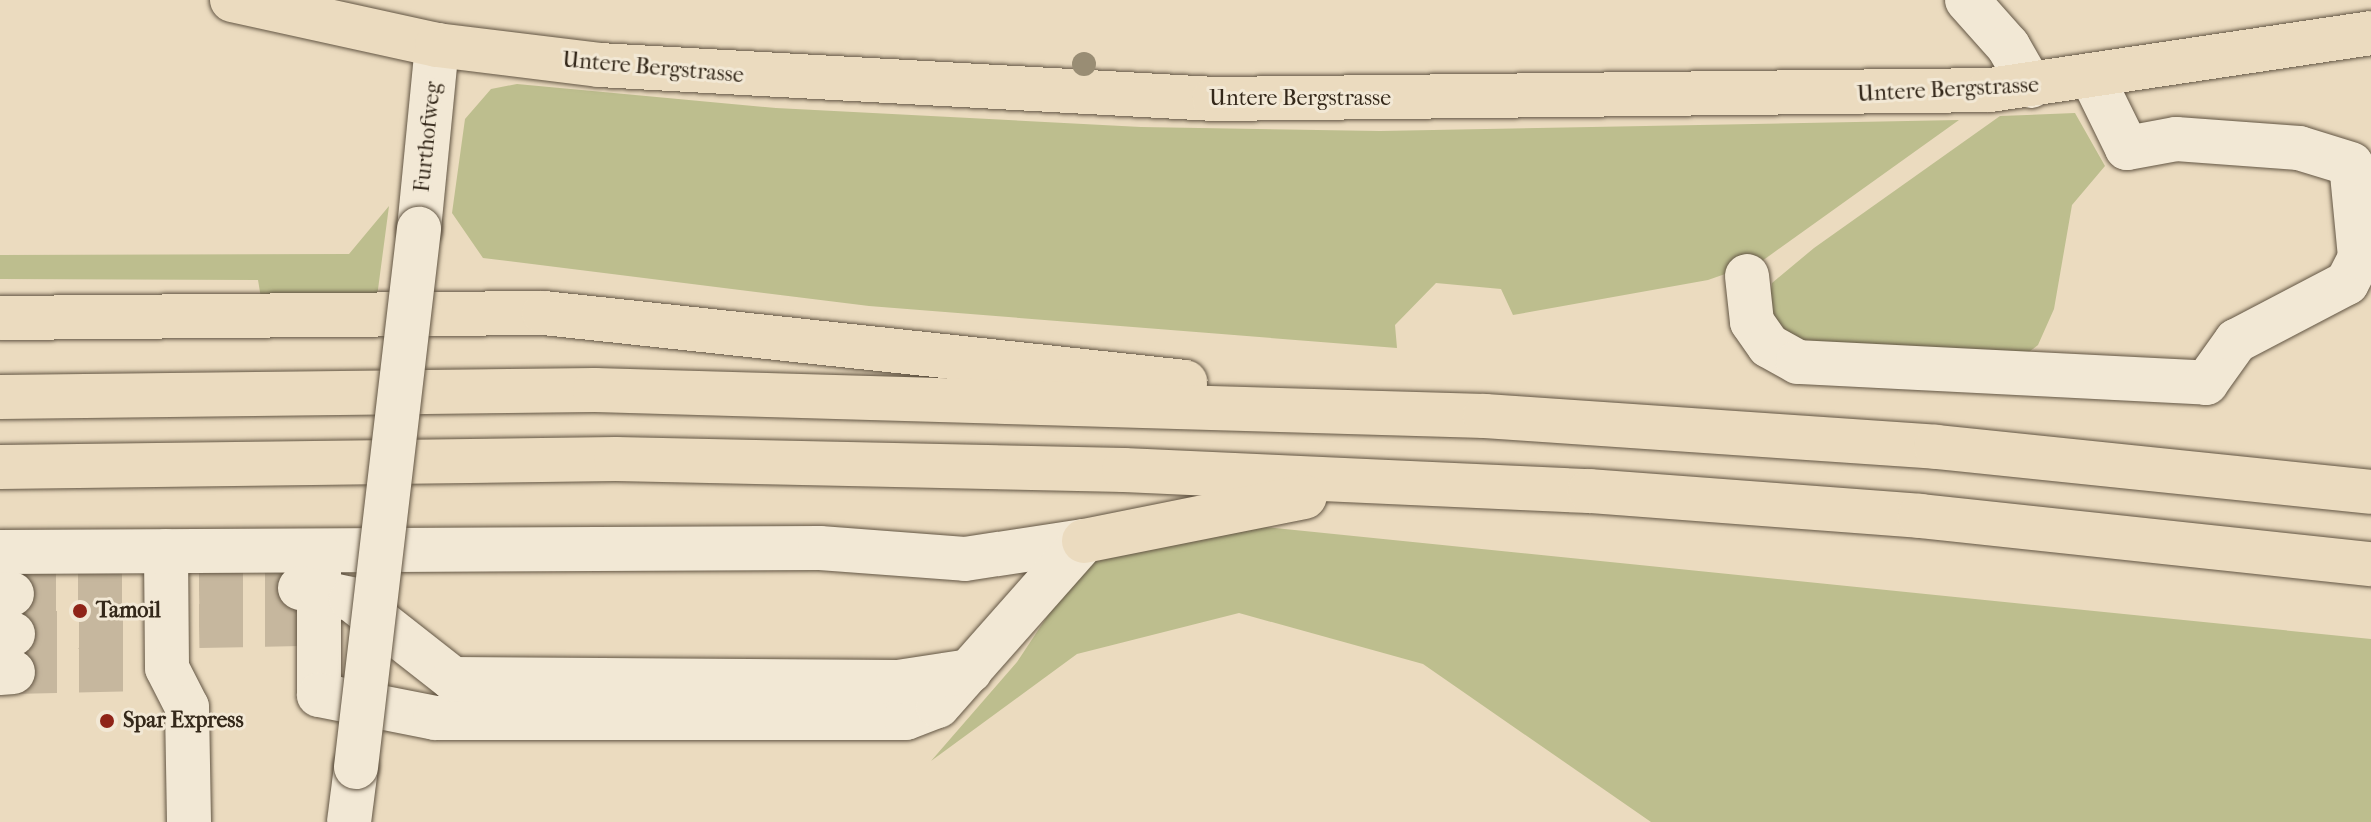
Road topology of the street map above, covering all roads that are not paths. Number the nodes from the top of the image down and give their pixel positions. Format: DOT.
graph roads {
  1 [pos="232,0"];
  2 [pos="1967,0"];
  3 [pos="2371,33"];
  4 [pos="437,45"];
  5 [pos="2093,79"];
  6 [pos="2031,86"];
  7 [pos="1747,276"];
  8 [pos="0,318"];
  9 [pos="0,397"];
  10 [pos="1485,416"];
  11 [pos="0,467"];
  12 [pos="1398,482"];
  13 [pos="2371,492"];
  14 [pos="1084,541"];
  15 [pos="0,552"];
  16 [pos="2371,564"];
  17 [pos="318,596"];
  18 [pos="166,616"];
  19 [pos="970,671"];
  20 [pos="453,679"];
  21 [pos="495,718"];
  22 [pos="189,822"];
  23 [pos="349,822"];
  1 -- 4 [label="main road, Untere Bergstrasse"];
  2 -- 6 [label="street"];
  3 -- 5 [label="main road, Untere Bergstrasse"];
  4 -- 6 [label="main road, Untere Bergstrasse"];
  4 -- 23 [label="street, Furthofweg, bridge"];
  5 -- 6 [label="main road, Untere Bergstrasse"];
  5 -- 7 [label="street"];
  8 -- 10 [label="main road"];
  9 -- 10 [label="main road"];
  10 -- 13 [label="main road"];
  11 -- 12 [label="main road"];
  12 -- 14 [label="main road"];
  12 -- 16 [label="main road"];
  14 -- 17 [label="street"];
  14 -- 19 [label="street"];
  15 -- 18 [label="street"];
  17 -- 18 [label="street"];
  17 -- 20 [label="street"];
  17 -- 21 [label="street"];
  18 -- 22 [label="street"];
  19 -- 20 [label="street"];
  19 -- 21 [label="street"];
  20 -- 21 [label="street"];
}
